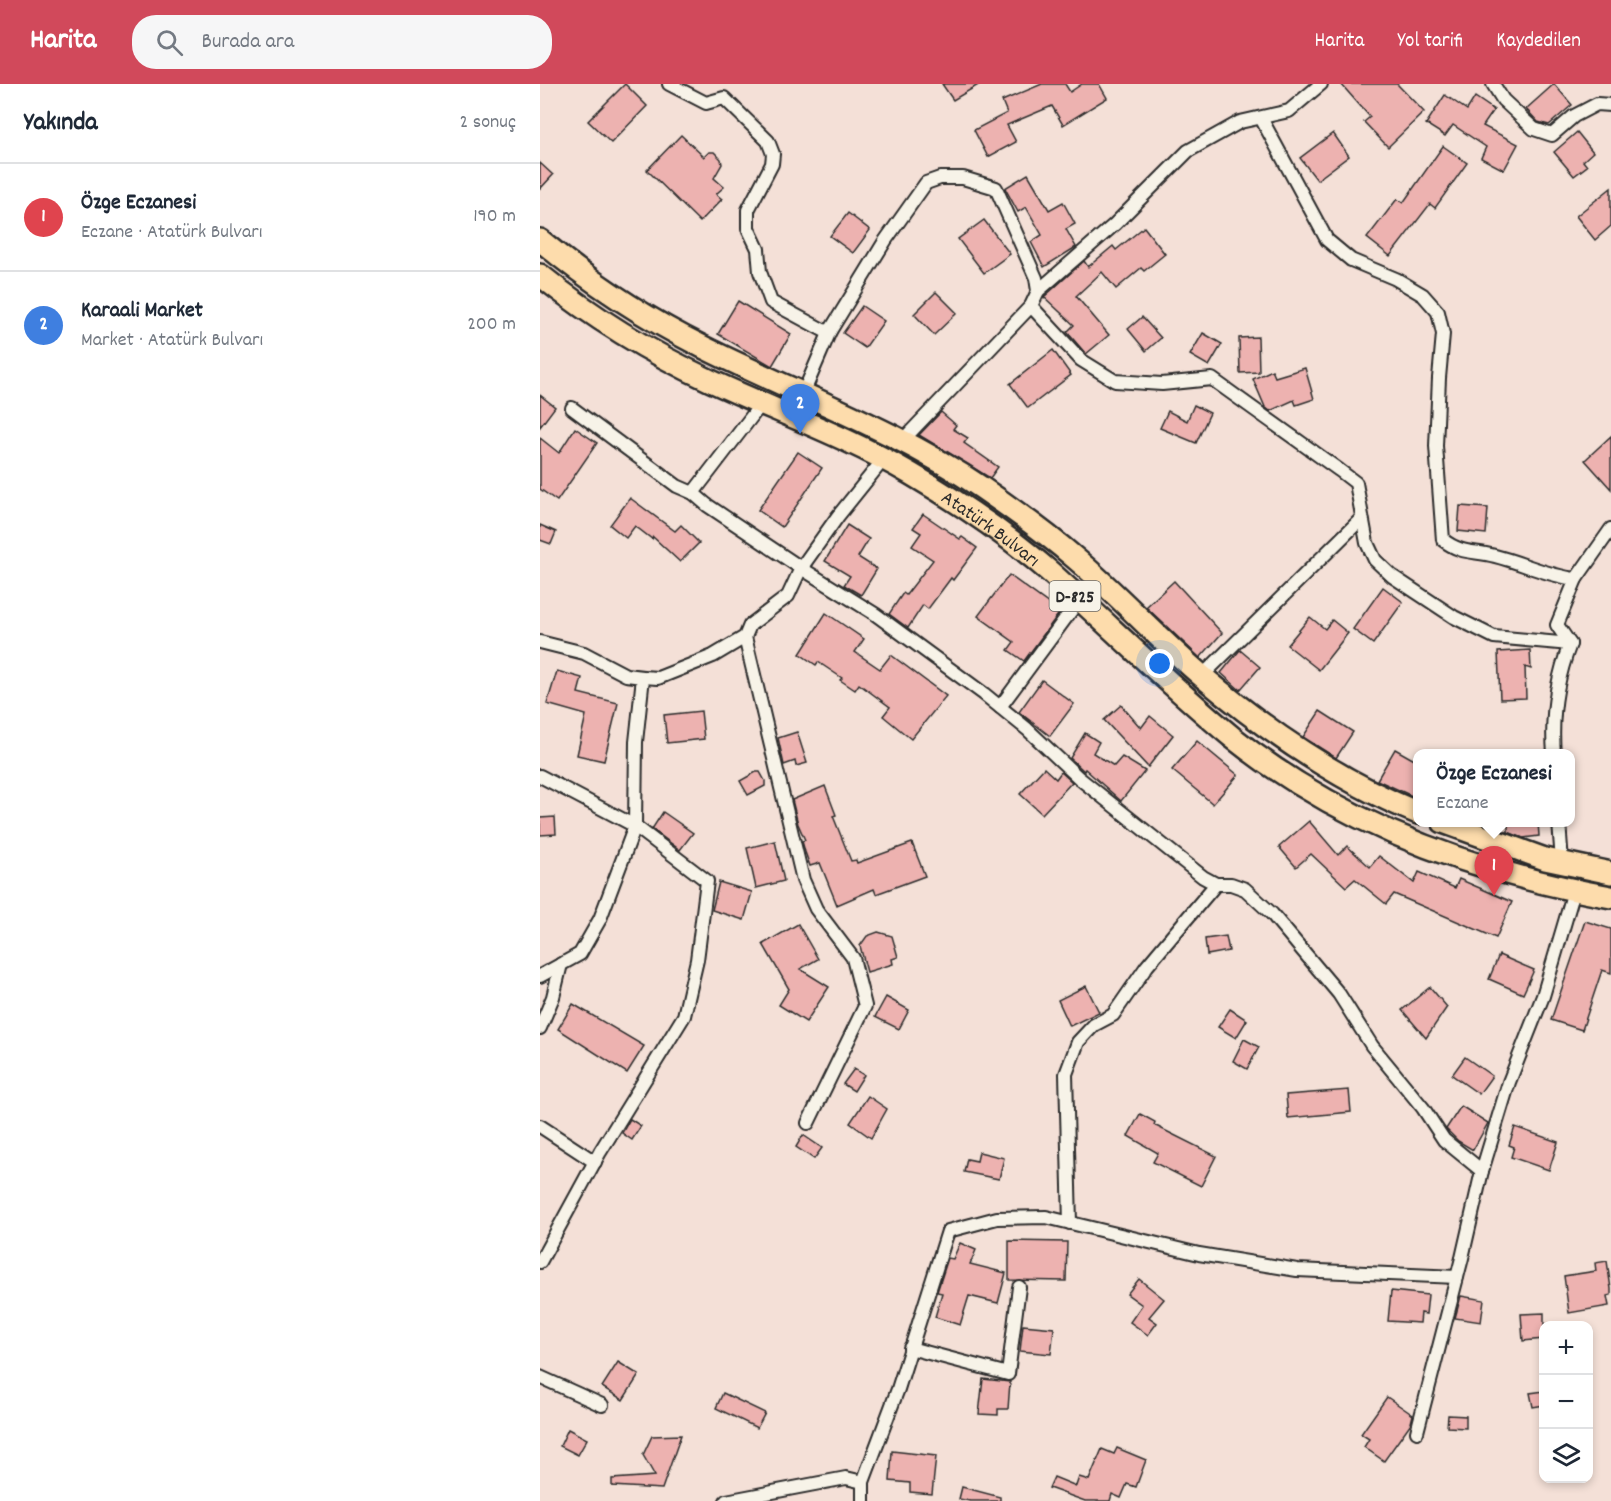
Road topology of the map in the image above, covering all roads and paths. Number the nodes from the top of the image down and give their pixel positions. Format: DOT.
graph roads {
  1 [pos="669,84"];
  2 [pos="1321,84"];
  3 [pos="1494,84"];
  4 [pos="1611,105"];
  5 [pos="1261,118"];
  6 [pos="540,240"];
  7 [pos="540,275"];
  8 [pos="1038,291"];
  9 [pos="1031,306"];
  10 [pos="830,331"];
  11 [pos="803,394"];
  12 [pos="762,403"];
  13 [pos="572,408"];
  14 [pos="901,442"];
  15 [pos="883,460"];
  16 [pos="693,494"];
  17 [pos="1361,519"];
  18 [pos="1611,529"];
  19 [pos="801,568"];
  20 [pos="1576,579"];
  21 [pos="1079,600"];
  22 [pos="745,637"];
  23 [pos="540,642"];
  24 [pos="1570,644"];
  25 [pos="1202,676"];
  26 [pos="643,677"];
  27 [pos="1000,707"];
  28 [pos="1554,749"];
  29 [pos="540,776"];
  30 [pos="1413,811"];
  31 [pos="635,826"];
  32 [pos="1456,827"];
  33 [pos="1559,827"];
  34 [pos="1562,862"];
  35 [pos="1611,873"];
  36 [pos="1216,884"];
  37 [pos="1574,891"];
  38 [pos="1611,897"];
  39 [pos="561,964"];
  40 [pos="540,976"];
  41 [pos="540,1028"];
  42 [pos="808,1123"];
  43 [pos="540,1126"];
  44 [pos="595,1162"];
  45 [pos="1482,1171"];
  46 [pos="1070,1223"];
  47 [pos="540,1262"];
  48 [pos="1457,1277"];
  49 [pos="1019,1287"];
  50 [pos="910,1348"];
  51 [pos="540,1377"];
  52 [pos="602,1405"];
  53 [pos="1417,1432"];
  54 [pos="863,1482"];
  55 [pos="726,1501"];
  56 [pos="863,1501"];
  1 -- 10 [label="street"];
  2 -- 5 [label="street"];
  3 -- 4 [label="street"];
  5 -- 8 [label="street"];
  5 -- 20 [label="street"];
  6 -- 11 [label="highway, Atatürk Bulvarı"];
  7 -- 12 [label="highway, Atatürk Bulvarı / D-825"];
  8 -- 9 [label="street"];
  8 -- 10 [label="street"];
  9 -- 14 [label="street"];
  9 -- 17 [label="street"];
  10 -- 11 [label="street"];
  11 -- 14 [label="highway, Atatürk Bulvarı"];
  12 -- 15 [label="highway, Atatürk Bulvarı / D-825"];
  12 -- 16 [label="street"];
  13 -- 16 [label="street"];
  14 -- 15 [label="highway"];
  14 -- 25 [label="highway, Atatürk Bulvarı"];
  15 -- 19 [label="street"];
  15 -- 21 [label="highway, Atatürk Bulvarı / D-825"];
  16 -- 19 [label="street"];
  17 -- 24 [label="street"];
  17 -- 25 [label="street"];
  18 -- 20 [label="street"];
  19 -- 22 [label="street"];
  19 -- 27 [label="street"];
  20 -- 24 [label="street"];
  21 -- 27 [label="street"];
  21 -- 37 [label="highway, Atatürk Bulvarı / D-825"];
  22 -- 26 [label="street"];
  22 -- 42 [label="street"];
  23 -- 26 [label="street"];
  24 -- 28 [label="street"];
  25 -- 30 [label="highway, Atatürk Bulvarı"];
  26 -- 31 [label="street"];
  27 -- 36 [label="street"];
  29 -- 31 [label="street"];
  31 -- 39 [label="street"];
  31 -- 44 [label="street"];
  32 -- 34 [label="highway"];
  33 -- 34 [label="street"];
  34 -- 35 [label="highway"];
  36 -- 45 [label="street"];
  36 -- 46 [label="street"];
  37 -- 38 [label="highway, Atatürk Bulvarı / D-825"];
  37 -- 45 [label="street"];
  39 -- 40 [label="street"];
  39 -- 41 [label="street"];
  43 -- 44 [label="street"];
  44 -- 47 [label="street"];
  45 -- 48 [label="street"];
  46 -- 48 [label="street"];
  46 -- 50 [label="street"];
  48 -- 53 [label="street"];
  49 -- 50 [label="street"];
  50 -- 54 [label="street"];
  51 -- 52 [label="street"];
  54 -- 55 [label="street"];
  54 -- 56 [label="street"];
}
